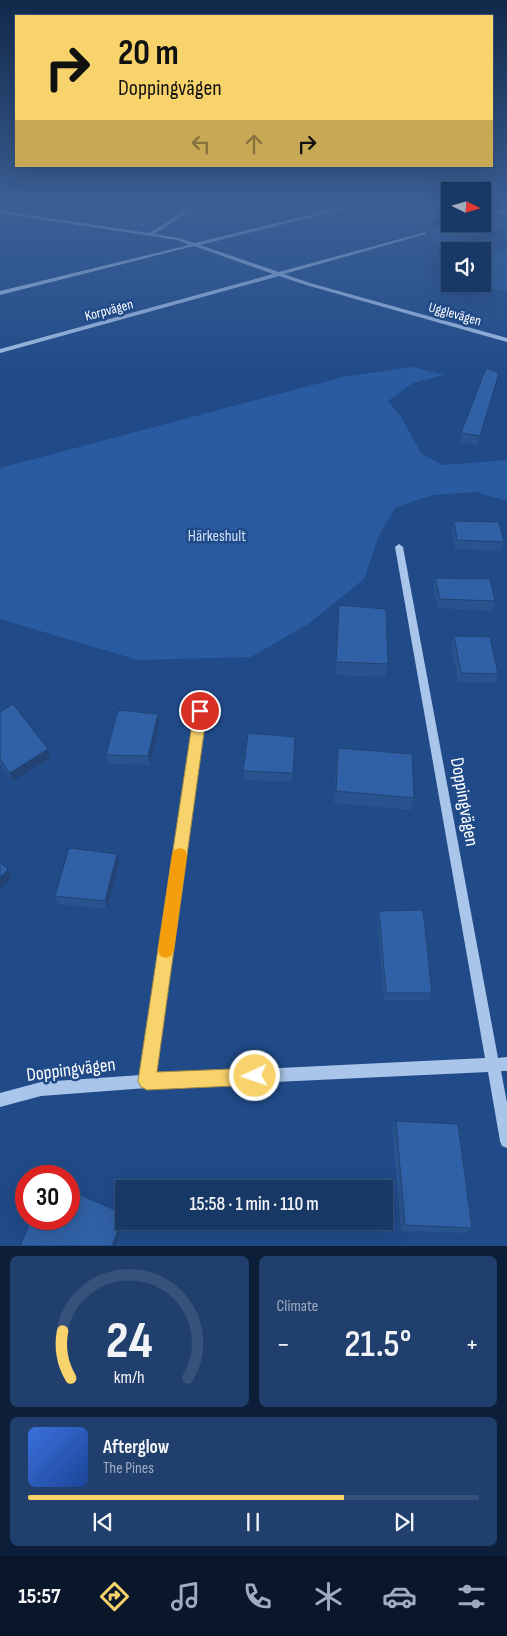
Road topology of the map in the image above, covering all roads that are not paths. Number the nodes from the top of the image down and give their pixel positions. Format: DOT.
graph roads {
  1 [pos="117,264"];
  2 [pos="254,264"];
  3 [pos="316,264"];
  4 [pos="281,274"];
  5 [pos="0,293"];
  6 [pos="507,340"];
  7 [pos="0,351"];
  8 [pos="399,547"];
  9 [pos="200,711"];
  10 [pos="492,1063"];
  11 [pos="507,1064"];
  12 [pos="147,1081"];
  13 [pos="0,1100"];
  14 [pos="507,1140"];
  1 -- 5 [label="street"];
  2 -- 4 [label="street, Ugglevägen"];
  3 -- 4 [label="street, Korpvägen"];
  4 -- 6 [label="street, Ugglevägen"];
  4 -- 7 [label="street, Korpvägen"];
  8 -- 10 [label="street, Doppingvägen"];
  9 -- 12 [label="street"];
  10 -- 11 [label="street, Doppingvägen"];
  10 -- 12 [label="street, Doppingvägen"];
  10 -- 14 [label="street, Doppingvägen"];
  12 -- 13 [label="street, Doppingvägen"];
}
